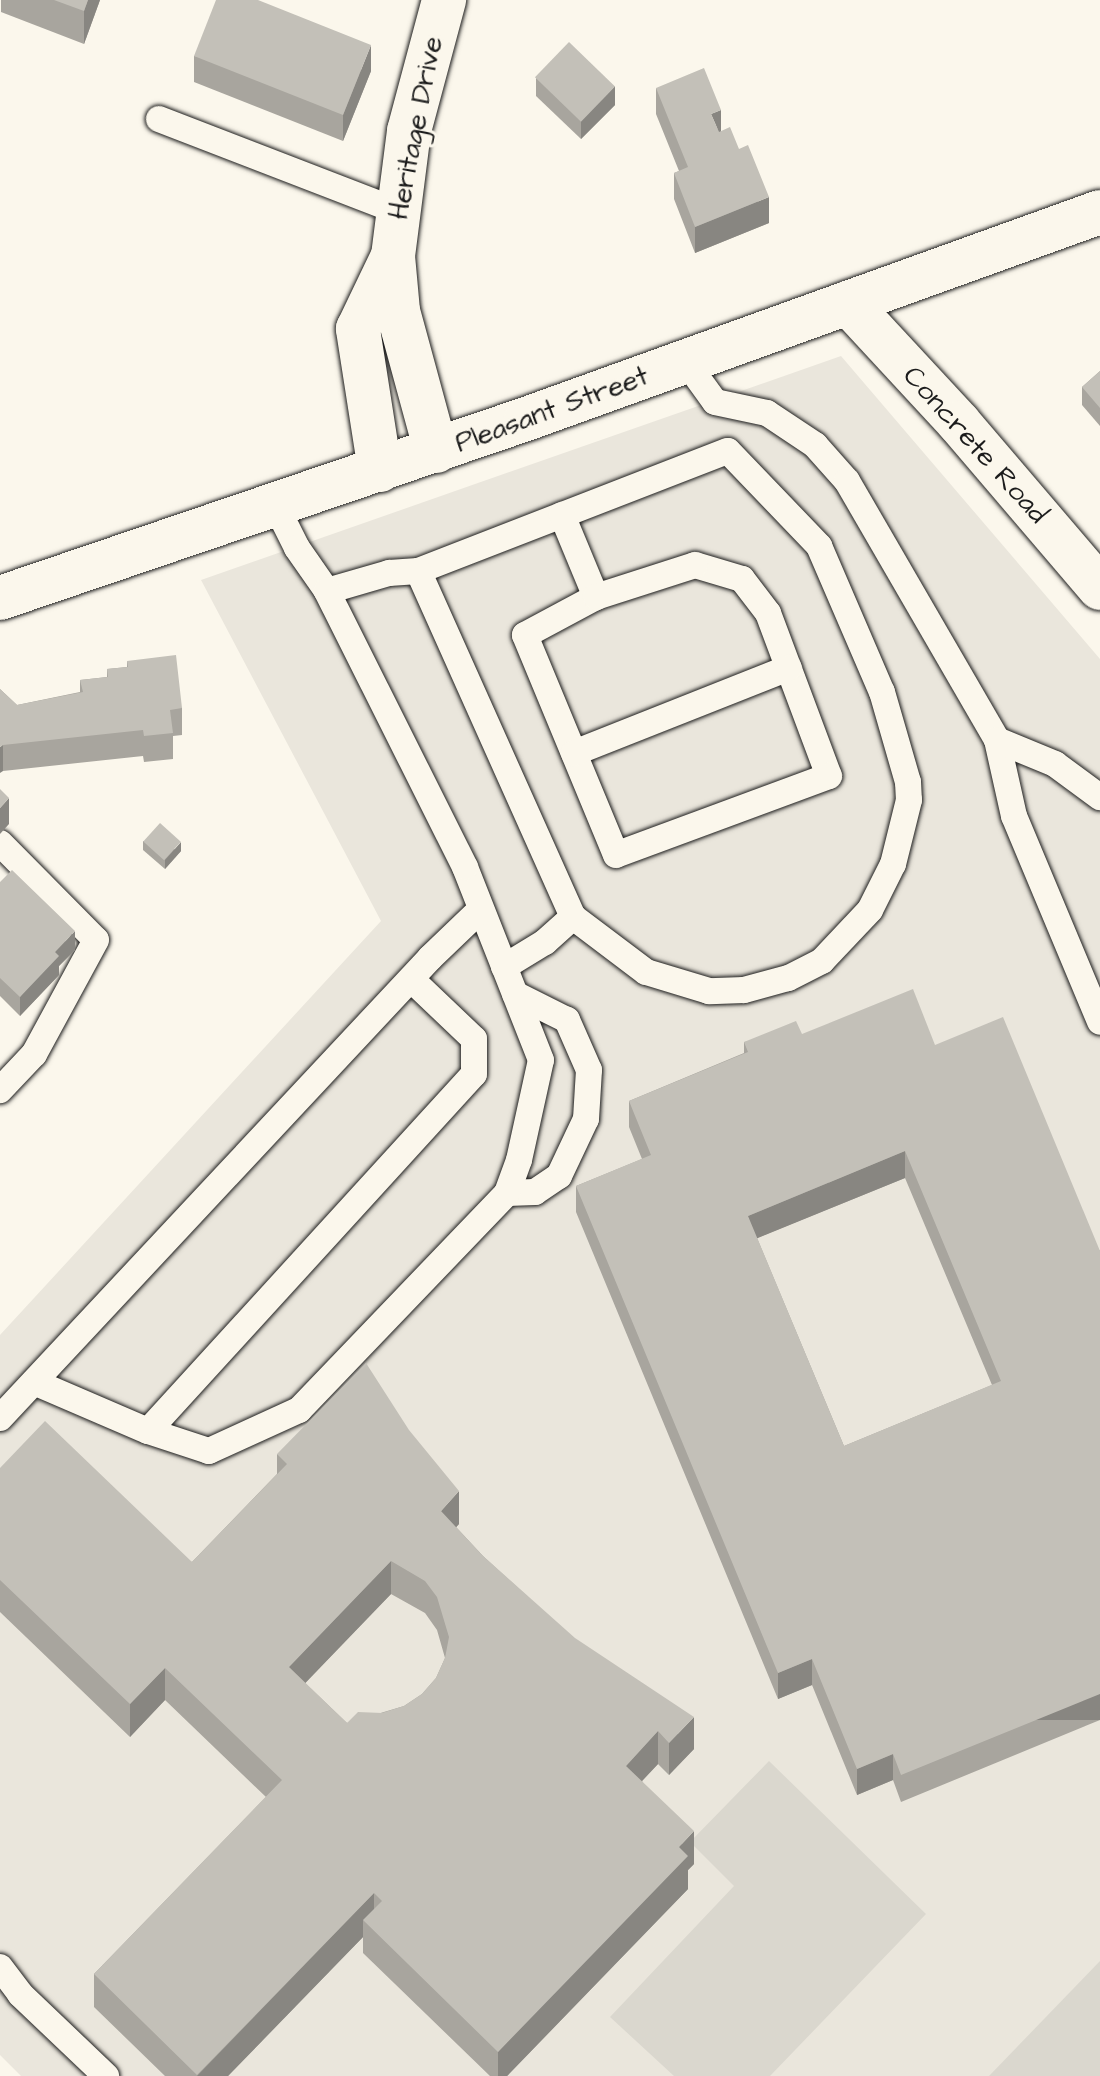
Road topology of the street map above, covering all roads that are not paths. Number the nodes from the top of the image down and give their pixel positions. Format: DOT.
graph roads {
  1 [pos="444,0"];
  2 [pos="159,119"];
  3 [pos="398,211"];
  4 [pos="1100,212"];
  5 [pos="393,256"];
  6 [pos="848,303"];
  7 [pos="686,362"];
  8 [pos="436,451"];
  9 [pos="380,470"];
  10 [pos="276,506"];
  11 [pos="562,515"];
  12 [pos="418,571"];
  13 [pos="1100,588"];
  14 [pos="327,591"];
  15 [pos="596,597"];
  16 [pos="0,598"];
  17 [pos="789,668"];
  18 [pos="997,740"];
  19 [pos="574,753"];
  20 [pos="1100,797"];
  21 [pos="0,843"];
  22 [pos="480,910"];
  23 [pos="573,917"];
  24 [pos="504,967"];
  25 [pos="411,979"];
  26 [pos="1093,984"];
  27 [pos="515,994"];
  28 [pos="1100,1022"];
  29 [pos="0,1090"];
  30 [pos="507,1193"];
  31 [pos="34,1382"];
  32 [pos="0,1418"];
  33 [pos="148,1431"];
  34 [pos="0,1967"];
  35 [pos="106,2076"];
  1 -- 3 [label="main road, Heritage Drive"];
  2 -- 3 [label="lane"];
  3 -- 5 [label="main road, Heritage Drive"];
  4 -- 6 [label="main road, Pleasant Street"];
  5 -- 8 [label="main road, Heritage Drive"];
  5 -- 9 [label="main road, Heritage Drive"];
  6 -- 7 [label="main road, Pleasant Street"];
  6 -- 13 [label="main road, Concrete Road"];
  7 -- 8 [label="main road, Pleasant Street"];
  7 -- 18 [label="lane"];
  8 -- 9 [label="main road, Pleasant Street"];
  9 -- 10 [label="main road, Pleasant Street"];
  10 -- 14 [label="lane"];
  10 -- 16 [label="main road, Pleasant Street"];
  11 -- 12 [label="lane"];
  11 -- 15 [label="lane"];
  11 -- 23 [label="lane"];
  12 -- 14 [label="lane"];
  12 -- 23 [label="lane"];
  14 -- 22 [label="lane"];
  15 -- 17 [label="lane"];
  15 -- 19 [label="lane"];
  17 -- 19 [label="lane"];
  17 -- 19 [label="lane"];
  18 -- 20 [label="lane"];
  18 -- 26 [label="lane"];
  21 -- 29 [label="lane"];
  22 -- 24 [label="lane"];
  22 -- 25 [label="lane"];
  23 -- 24 [label="lane"];
  24 -- 27 [label="lane"];
  25 -- 31 [label="lane"];
  25 -- 33 [label="lane"];
  26 -- 28 [label="lane"];
  27 -- 30 [label="lane"];
  27 -- 30 [label="lane"];
  30 -- 33 [label="lane"];
  31 -- 32 [label="lane"];
  31 -- 33 [label="lane"];
  34 -- 35 [label="lane"];
}
